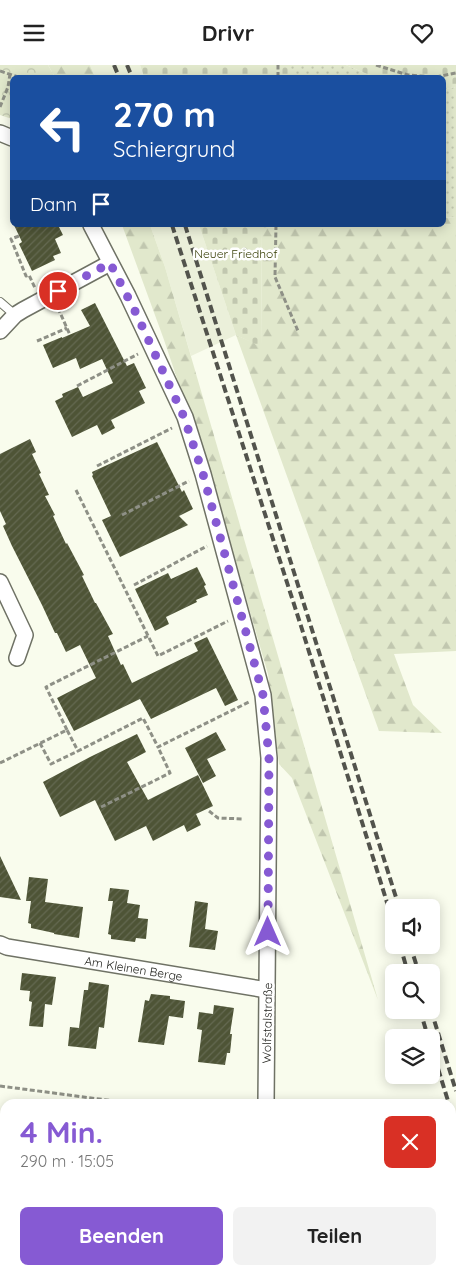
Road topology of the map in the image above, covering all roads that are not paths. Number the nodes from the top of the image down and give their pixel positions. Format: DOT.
graph roads {
  1 [pos="92,227"];
  2 [pos="110,263"];
  3 [pos="0,302"];
  4 [pos="15,315"];
  5 [pos="0,331"];
  6 [pos="0,582"];
  7 [pos="17,658"];
  8 [pos="0,944"];
  9 [pos="267,990"];
  10 [pos="266,1099"];
  1 -- 2 [label="street, Wolfstalstraße"];
  2 -- 4 [label="street"];
  2 -- 9 [label="street, Wolfstalstraße"];
  3 -- 4 [label="lane"];
  4 -- 5 [label="street"];
  6 -- 7 [label="street"];
  8 -- 9 [label="street, Am Kleinen Berge"];
  9 -- 10 [label="street, Wolfstalstraße"];
}
